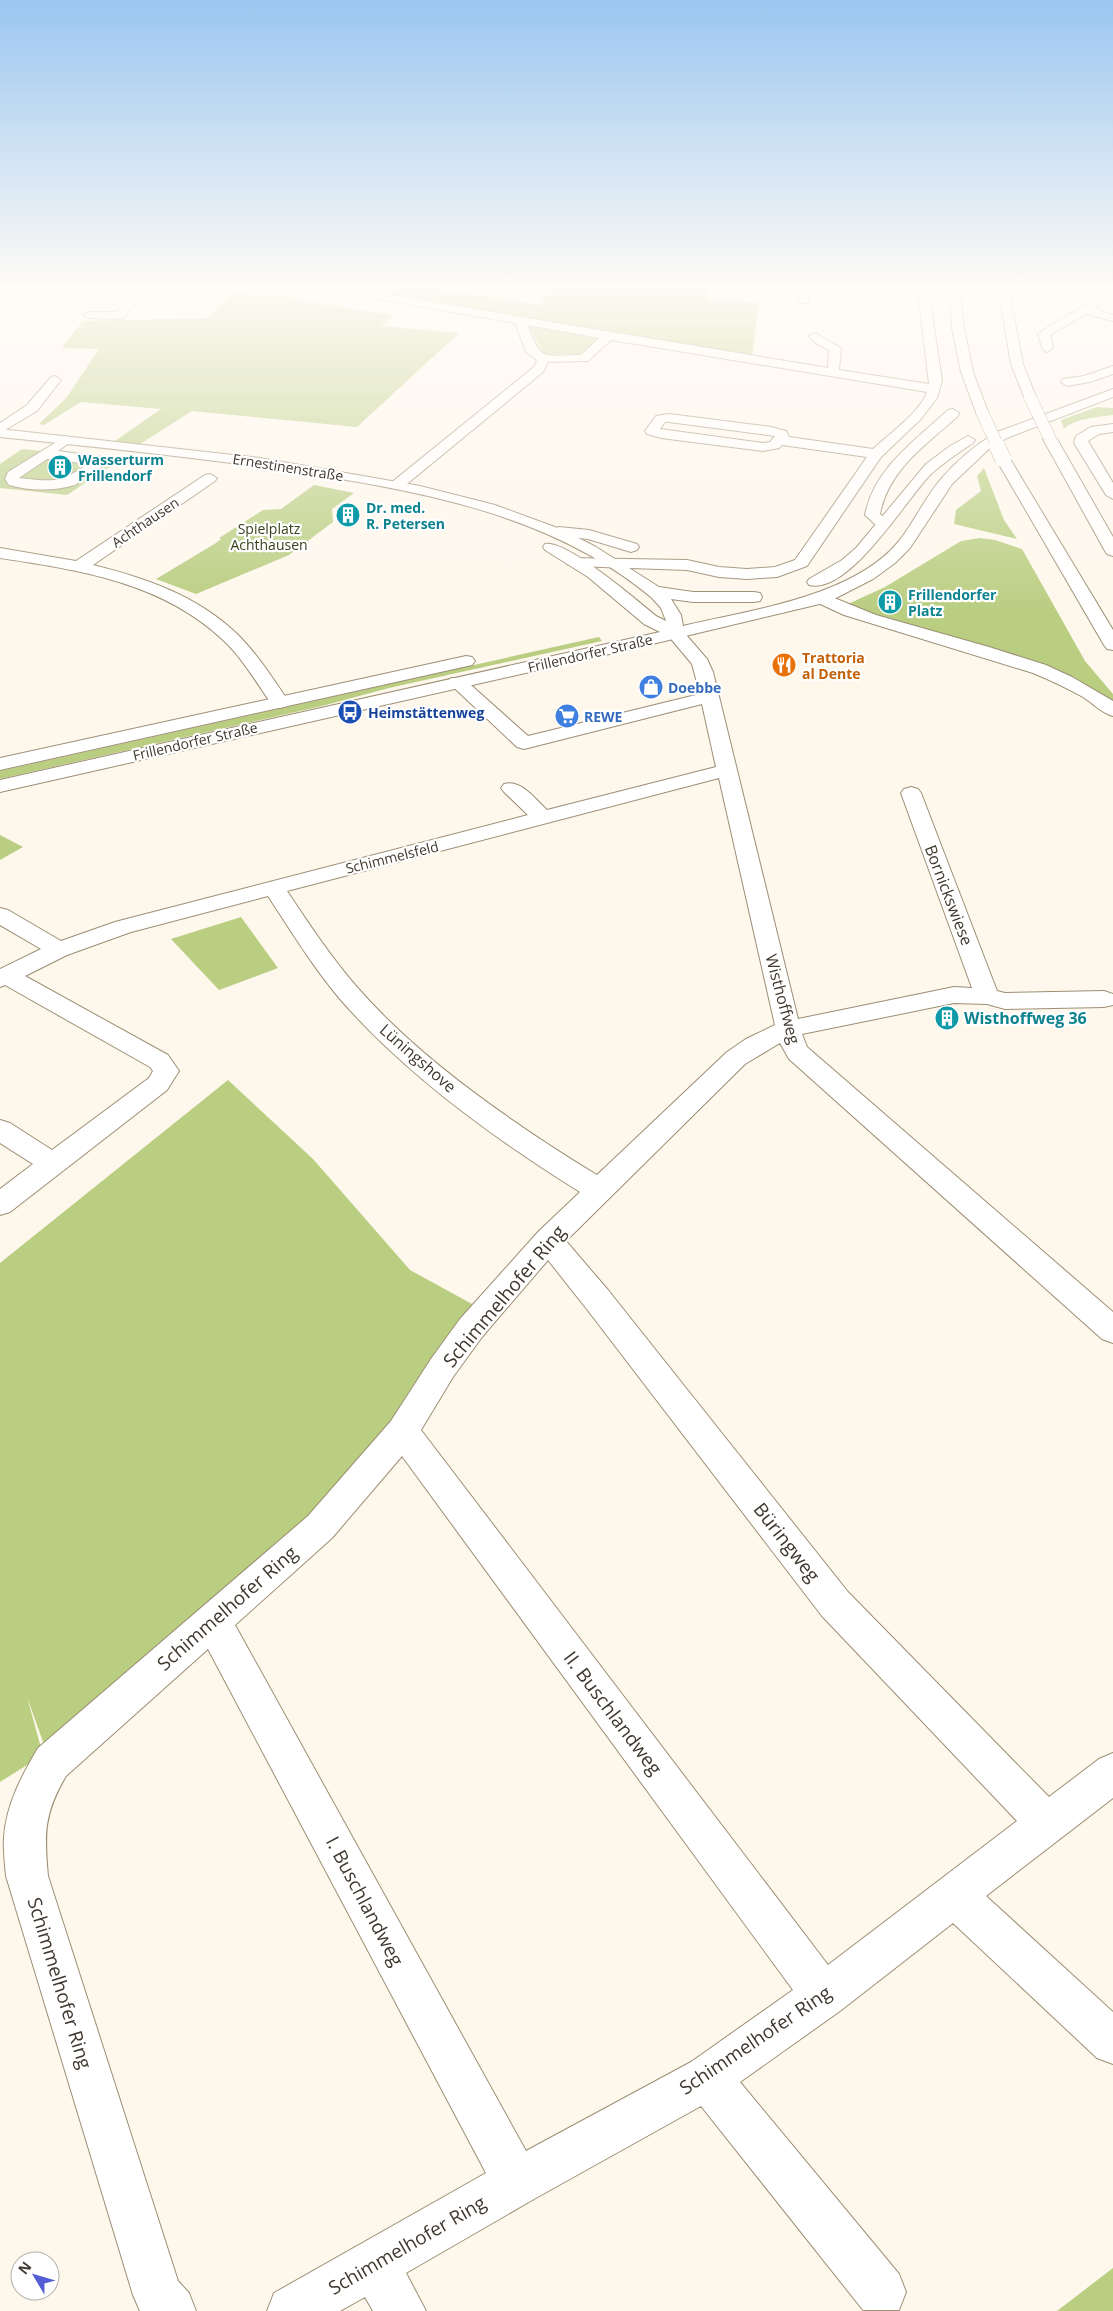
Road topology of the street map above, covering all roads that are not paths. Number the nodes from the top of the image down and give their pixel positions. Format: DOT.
graph roads {
  1 [pos="42,395"];
  2 [pos="506,395"];
  3 [pos="932,395"];
  4 [pos="976,395"];
  5 [pos="1029,395"];
  6 [pos="1079,395"];
  7 [pos="1108,395"];
  8 [pos="953,413"];
  9 [pos="1113,428"];
  10 [pos="0,431"];
  11 [pos="66,440"];
  12 [pos="779,440"];
  13 [pos="44,454"];
  14 [pos="876,454"];
  15 [pos="210,478"];
  16 [pos="397,485"];
  17 [pos="1113,495"];
  18 [pos="883,524"];
  19 [pos="559,532"];
  20 [pos="631,547"];
  21 [pos="1113,551"];
  22 [pos="0,554"];
  23 [pos="604,557"];
  24 [pos="573,561"];
  25 [pos="687,565"];
  26 [pos="80,566"];
  27 [pos="647,587"];
  28 [pos="796,587"];
  29 [pos="771,593"];
  30 [pos="754,597"];
  31 [pos="822,598"];
  32 [pos="674,615"];
  33 [pos="650,620"];
  34 [pos="631,624"];
  35 [pos="675,633"];
  36 [pos="1113,645"];
  37 [pos="487,656"];
  38 [pos="457,682"];
  39 [pos="710,696"];
  40 [pos="280,702"];
  41 [pos="1113,710"];
  42 [pos="0,764"];
  43 [pos="727,770"];
  44 [pos="0,786"];
  45 [pos="511,788"];
  46 [pos="911,793"];
  47 [pos="543,818"];
  48 [pos="273,887"];
  49 [pos="0,915"];
  50 [pos="60,950"];
  51 [pos="3,978"];
  52 [pos="987,996"];
  53 [pos="1104,999"];
  54 [pos="788,1029"];
  55 [pos="0,1130"];
  56 [pos="53,1164"];
  57 [pos="599,1190"];
  58 [pos="0,1204"];
  59 [pos="548,1240"];
  60 [pos="1113,1330"];
  61 [pos="403,1431"];
  62 [pos="213,1621"];
  63 [pos="1113,1773"];
  64 [pos="1048,1824"];
  65 [pos="955,1896"];
  66 [pos="824,1995"];
  67 [pos="1113,2042"];
  68 [pos="707,2078"];
  69 [pos="517,2182"];
  70 [pos="374,2265"];
  71 [pos="881,2292"];
  72 [pos="171,2311"];
  73 [pos="292,2311"];
  74 [pos="402,2311"];
  1 -- 10 [label="main road"];
  2 -- 16 [label="main road"];
  3 -- 14 [label="main road"];
  4 -- 36 [label="main road, bridge"];
  5 -- 21 [label="main road, bridge"];
  6 -- 18 [label="main road"];
  7 -- 31 [label="main road, Frillendorfer Straße"];
  8 -- 18 [label="main road"];
  9 -- 17 [label="main road"];
  10 -- 11 [label="main road, Ernestinenstraße"];
  11 -- 13 [label="main road"];
  11 -- 16 [label="main road, Ernestinenstraße"];
  12 -- 12 [label="main road"];
  12 -- 14 [label="main road"];
  13 -- 13 [label="main road"];
  14 -- 25 [label="main road"];
  15 -- 26 [label="main road, Achthausen"];
  16 -- 19 [label="main road, Ernestinenstraße"];
  16 -- 24 [label="main road, Ernestinenstraße"];
  18 -- 28 [label="main road"];
  19 -- 20 [label="main road"];
  19 -- 23 [label="main road, Ernestinenstraße"];
  20 -- 23 [label="main road"];
  20 -- 25 [label="main road"];
  22 -- 26 [label="main road"];
  23 -- 24 [label="main road"];
  23 -- 25 [label="main road"];
  23 -- 27 [label="main road, Ernestinenstraße"];
  24 -- 33 [label="main road, Ernestinenstraße"];
  25 -- 27 [label="main road"];
  26 -- 40 [label="main road"];
  27 -- 30 [label="main road"];
  27 -- 32 [label="main road, Ernestinenstraße"];
  29 -- 30 [label="main road, Frillendorfer Straße"];
  30 -- 32 [label="main road, Frillendorfer Straße"];
  31 -- 35 [label="main road, Frillendorfer Straße"];
  31 -- 41 [label="main road"];
  32 -- 33 [label="main road, Frillendorfer Straße"];
  32 -- 35 [label="main road"];
  33 -- 34 [label="main road, Frillendorfer Straße"];
  33 -- 35 [label="main road, Ernestinenstraße"];
  35 -- 38 [label="main road, Frillendorfer Straße"];
  35 -- 39 [label="main road, Wisthoffweg"];
  37 -- 40 [label="main road, Frillendorfer Straße"];
  38 -- 39 [label="main road"];
  38 -- 44 [label="main road, Frillendorfer Straße"];
  39 -- 43 [label="main road, Wisthoffweg"];
  40 -- 42 [label="main road, Frillendorfer Straße"];
  43 -- 47 [label="main road, Schimmelsfeld"];
  43 -- 54 [label="main road, Wisthoffweg"];
  45 -- 47 [label="main road"];
  46 -- 52 [label="main road, Bornickswiese"];
  47 -- 48 [label="main road, Schimmelsfeld"];
  48 -- 50 [label="main road, Schimmelsfeld"];
  48 -- 57 [label="main road, Lüningshove"];
  49 -- 50 [label="main road"];
  50 -- 51 [label="main road, Schimmelsfeld"];
  51 -- 56 [label="main road, Schimmelsfeld"];
  52 -- 53 [label="main road"];
  52 -- 54 [label="main road"];
  54 -- 57 [label="main road, Schimmelhofer Ring"];
  54 -- 60 [label="main road, Wisthoffweg"];
  55 -- 56 [label="main road"];
  56 -- 58 [label="main road, Schimmelsfeld"];
  57 -- 59 [label="main road, Schimmelhofer Ring"];
  59 -- 61 [label="main road, Schimmelhofer Ring"];
  59 -- 64 [label="main road, Büringweg"];
  61 -- 62 [label="main road, Schimmelhofer Ring"];
  61 -- 66 [label="main road, II. Buschlandweg"];
  62 -- 69 [label="main road, I. Buschlandweg"];
  62 -- 72 [label="main road, Schimmelhofer Ring"];
  63 -- 64 [label="main road, Schimmelhofer Ring"];
  64 -- 65 [label="main road, Schimmelhofer Ring"];
  65 -- 66 [label="main road, Schimmelhofer Ring"];
  65 -- 67 [label="main road"];
  66 -- 68 [label="main road, Schimmelhofer Ring"];
  68 -- 69 [label="main road, Schimmelhofer Ring"];
  68 -- 71 [label="main road"];
  69 -- 70 [label="main road, Schimmelhofer Ring"];
  70 -- 73 [label="main road, Schimmelhofer Ring"];
  70 -- 74 [label="main road"];
}
